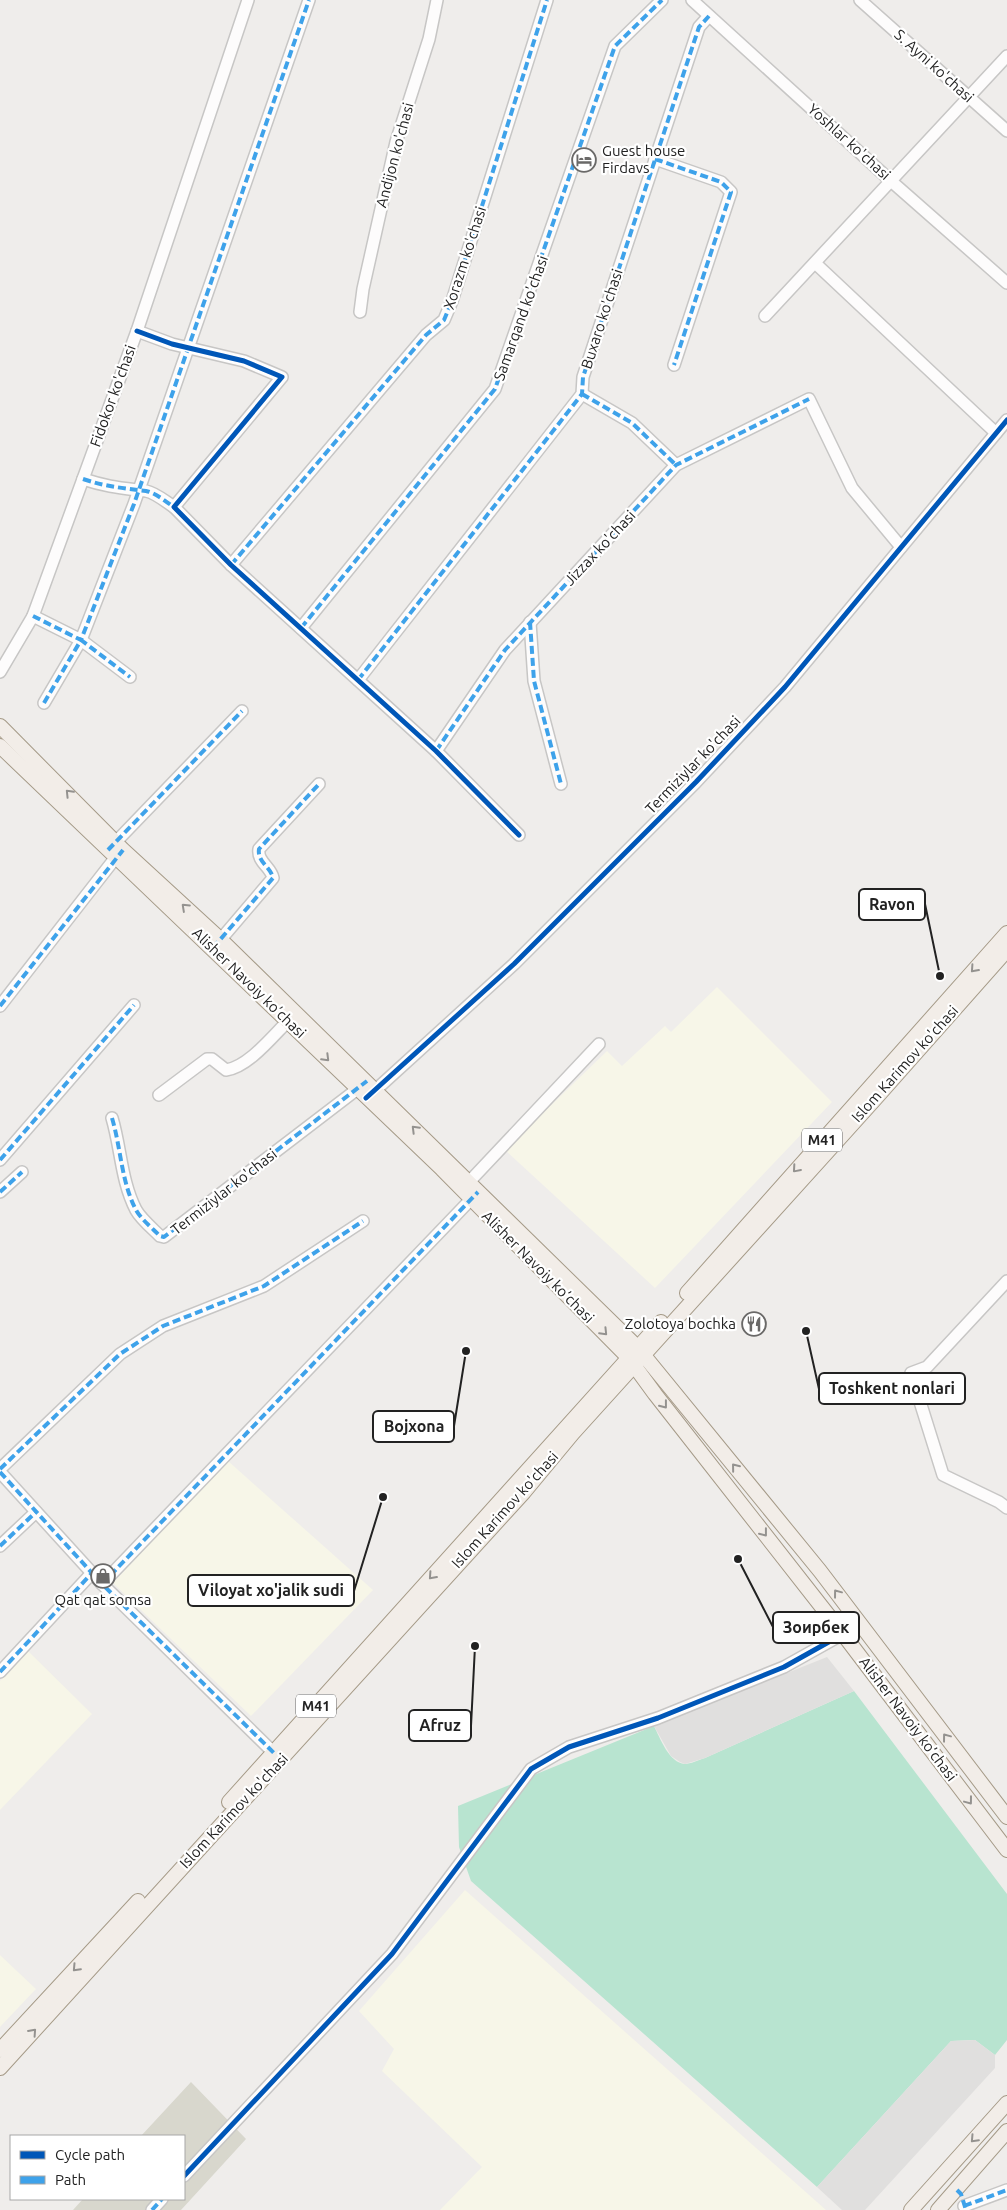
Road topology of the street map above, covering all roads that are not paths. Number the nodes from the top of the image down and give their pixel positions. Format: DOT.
graph roads {
  1 [pos="248,0"];
  2 [pos="309,0"];
  3 [pos="437,0"];
  4 [pos="547,0"];
  5 [pos="662,0"];
  6 [pos="692,0"];
  7 [pos="860,0"];
  8 [pos="710,16"];
  9 [pos="1007,56"];
  10 [pos="969,97"];
  11 [pos="1007,132"];
  12 [pos="655,159"];
  13 [pos="891,181"];
  14 [pos="814,263"];
  15 [pos="1007,283"];
  16 [pos="360,312"];
  17 [pos="765,316"];
  18 [pos="137,331"];
  19 [pos="188,348"];
  20 [pos="674,365"];
  21 [pos="582,394"];
  22 [pos="1007,420"];
  23 [pos="996,433"];
  24 [pos="676,465"];
  25 [pos="83,479"];
  26 [pos="138,492"];
  27 [pos="174,507"];
  28 [pos="902,547"];
  29 [pos="231,565"];
  30 [pos="33,616"];
  31 [pos="530,622"];
  32 [pos="301,628"];
  33 [pos="81,640"];
  34 [pos="0,672"];
  35 [pos="130,677"];
  36 [pos="358,680"];
  37 [pos="44,703"];
  38 [pos="242,711"];
  39 [pos="0,726"];
  40 [pos="0,746"];
  41 [pos="436,751"];
  42 [pos="320,784"];
  43 [pos="561,784"];
  44 [pos="519,835"];
  45 [pos="116,850"];
  46 [pos="1007,933"];
  47 [pos="217,944"];
  48 [pos="1007,950"];
  49 [pos="134,1005"];
  50 [pos="0,1006"];
  51 [pos="288,1021"];
  52 [pos="599,1044"];
  53 [pos="366,1090"];
  54 [pos="159,1095"];
  55 [pos="112,1118"];
  56 [pos="0,1160"];
  57 [pos="22,1172"];
  58 [pos="473,1191"];
  59 [pos="0,1192"];
  60 [pos="363,1221"];
  61 [pos="1007,1281"];
  62 [pos="636,1356"];
  63 [pos="0,1471"];
  64 [pos="1007,1508"];
  65 [pos="36,1512"];
  66 [pos="0,1546"];
  67 [pos="92,1573"];
  68 [pos="102,1584"];
  69 [pos="844,1634"];
  70 [pos="869,1635"];
  71 [pos="854,1648"];
  72 [pos="0,1672"];
  73 [pos="274,1753"];
  74 [pos="1005,1814"];
  75 [pos="987,1823"];
  76 [pos="1007,1850"];
  77 [pos="0,2050"];
  78 [pos="0,2068"];
  79 [pos="1007,2103"];
  80 [pos="1007,2131"];
  81 [pos="185,2175"];
  82 [pos="957,2190"];
  83 [pos="1007,2190"];
  84 [pos="161,2200"];
  85 [pos="965,2208"];
  86 [pos="152,2210"];
  87 [pos="911,2210"];
  88 [pos="938,2210"];
  1 -- 18 [label="street, Fidokor ko'chasi"];
  2 -- 19 [label="street"];
  3 -- 16 [label="street, Andijon ko'chasi"];
  4 -- 29 [label="street, Xorazm ko'chasi"];
  5 -- 32 [label="street, Samarqand ko'chasi"];
  6 -- 8 [label="street, Yoshlar ko'chasi"];
  7 -- 10 [label="street, S. Ayni ko'chasi"];
  8 -- 12 [label="street, Buxaro ko'chasi"];
  8 -- 13 [label="street, Yoshlar ko'chasi"];
  9 -- 10 [label="street"];
  10 -- 11 [label="street, S. Ayni ko'chasi"];
  10 -- 13 [label="street"];
  12 -- 20 [label="street"];
  12 -- 21 [label="street, Buxaro ko'chasi"];
  13 -- 14 [label="street"];
  13 -- 15 [label="street, Yoshlar ko'chasi"];
  14 -- 17 [label="street"];
  14 -- 23 [label="street"];
  18 -- 19 [label="street"];
  18 -- 25 [label="street, Fidokor ko'chasi"];
  19 -- 26 [label="street"];
  19 -- 27 [label="street"];
  21 -- 24 [label="street"];
  21 -- 36 [label="street, Buxaro ko'chasi"];
  22 -- 23 [label="street, Termiziylar ko'chasi"];
  23 -- 28 [label="street, Termiziylar ko'chasi"];
  24 -- 28 [label="street, Jizzax ko'chasi"];
  24 -- 31 [label="street, Jizzax ko'chasi"];
  25 -- 26 [label="street"];
  25 -- 30 [label="street, Fidokor ko'chasi"];
  26 -- 27 [label="street"];
  26 -- 33 [label="street"];
  27 -- 29 [label="street"];
  28 -- 53 [label="street, Termiziylar ko'chasi"];
  29 -- 32 [label="street"];
  30 -- 33 [label="street"];
  30 -- 34 [label="street, Fidokor ko'chasi"];
  31 -- 41 [label="street, Jizzax ko'chasi"];
  31 -- 43 [label="street"];
  32 -- 36 [label="street"];
  33 -- 35 [label="street"];
  33 -- 37 [label="street"];
  36 -- 41 [label="street"];
  38 -- 45 [label="street"];
  45 -- 39 [label="main road, Alisher Navoiy ko’chasi, one-way"];
  40 -- 45 [label="main road, Alisher Navoiy ko’chasi"];
  41 -- 44 [label="street"];
  42 -- 47 [label="street"];
  45 -- 47 [label="main road, Alisher Navoiy ko’chasi"];
  45 -- 50 [label="street"];
  46 -- 62 [label="main road, Islom Karimov ko'chasi / M41, one-way"];
  47 -- 51 [label="main road, Alisher Navoiy ko’chasi"];
  47 -- 53 [label="main road, Alisher Navoiy ko’chasi"];
  48 -- 62 [label="main road, Islom Karimov ko'chasi / M41"];
  49 -- 56 [label="street"];
  51 -- 53 [label="main road, Alisher Navoiy ko’chasi, one-way"];
  51 -- 54 [label="street"];
  52 -- 58 [label="street"];
  53 -- 55 [label="street, Termiziylar ko'chasi"];
  53 -- 58 [label="main road, Alisher Navoiy ko’chasi"];
  57 -- 59 [label="street"];
  58 -- 62 [label="main road, Alisher Navoiy ko’chasi"];
  58 -- 68 [label="street"];
  60 -- 63 [label="street"];
  61 -- 64 [label="street"];
  62 -- 69 [label="main road, Alisher Navoiy ko’chasi, one-way"];
  70 -- 62 [label="main road, Alisher Navoiy ko’chasi, one-way"];
  62 -- 73 [label="main road, Islom Karimov ko'chasi / M41, one-way"];
  78 -- 62 [label="main road, Islom Karimov ko'chasi / M41, one-way"];
  63 -- 65 [label="street"];
  65 -- 66 [label="street"];
  65 -- 67 [label="street"];
  67 -- 68 [label="street"];
  67 -- 72 [label="street"];
  68 -- 73 [label="street"];
  69 -- 71 [label="main road, Alisher Navoiy ko’chasi"];
  69 -- 81 [label="street"];
  70 -- 71 [label="main road"];
  74 -- 70 [label="main road, Alisher Navoiy ko’chasi, one-way"];
  71 -- 75 [label="main road, Alisher Navoiy ko’chasi, one-way"];
  73 -- 77 [label="main road, Islom Karimov ko'chasi / M41, one-way"];
  74 -- 75 [label="main road"];
  75 -- 76 [label="main road, Alisher Navoiy ko’chasi"];
  79 -- 87 [label="main road, one-way"];
  80 -- 82 [label="main road"];
  82 -- 85 [label="street"];
  82 -- 88 [label="main road"];
  83 -- 85 [label="street"];
  84 -- 86 [label="street"];
}
